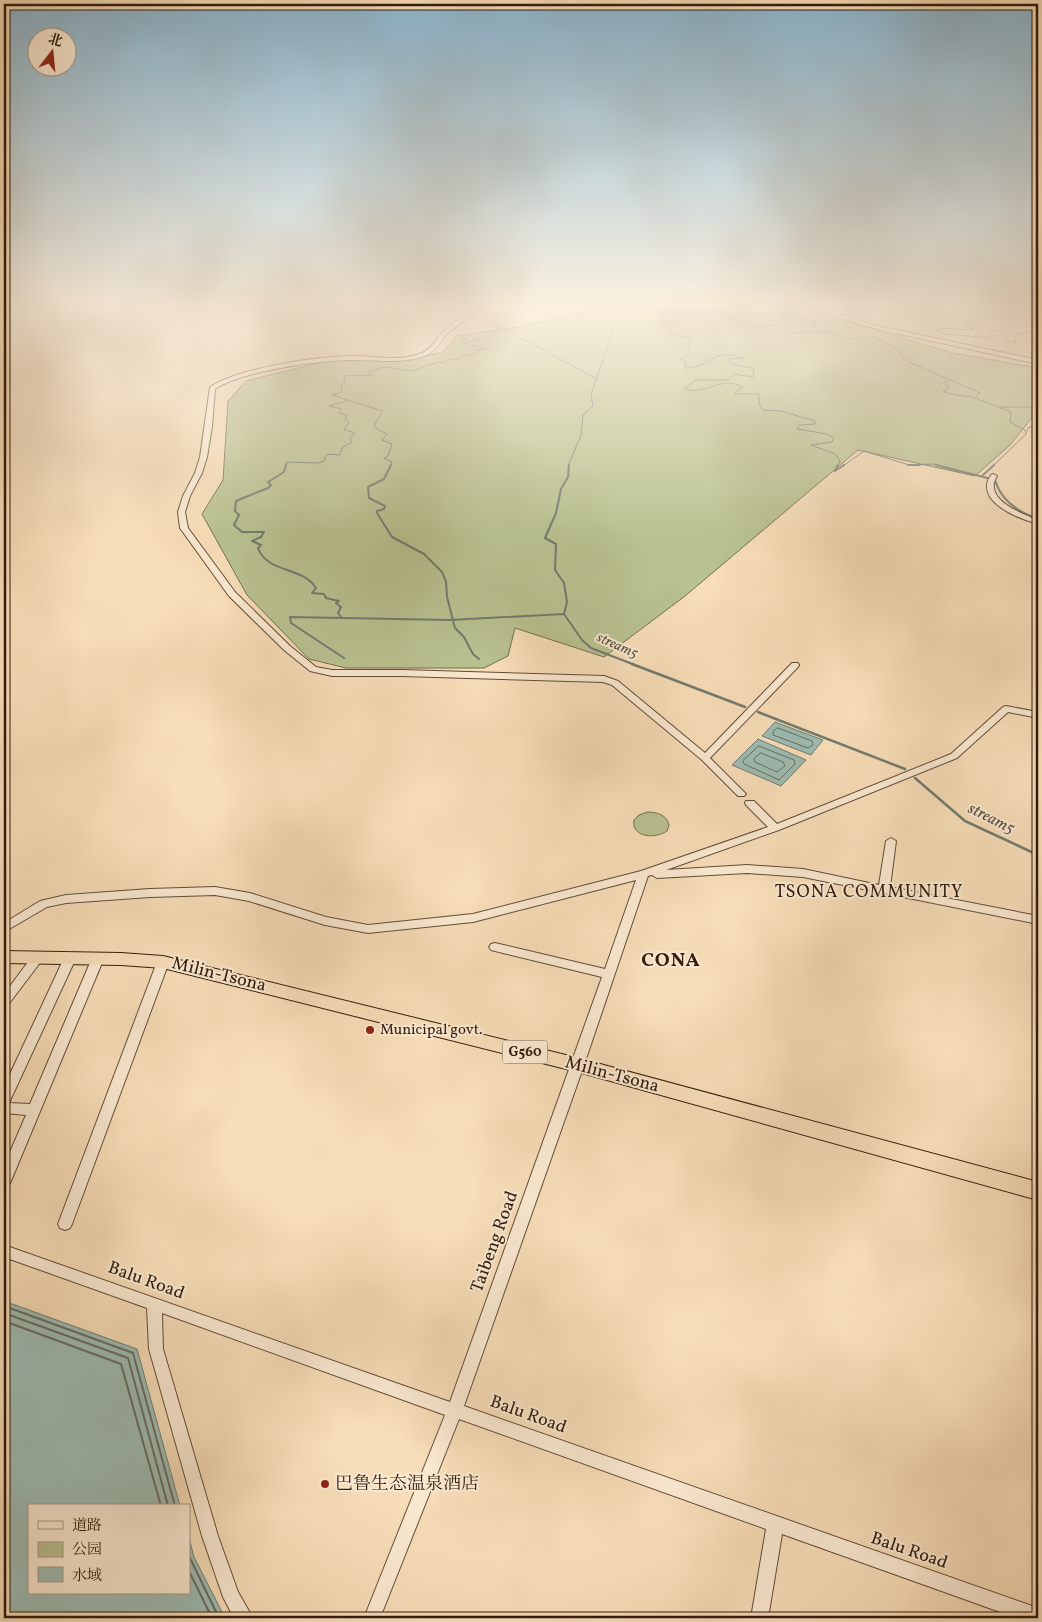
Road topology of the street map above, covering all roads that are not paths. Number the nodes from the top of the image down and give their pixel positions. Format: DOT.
graph roads {
  1 [pos="218,383"];
  2 [pos="991,478"];
  3 [pos="1038,522"];
  4 [pos="795,665"];
  5 [pos="1038,715"];
  6 [pos="705,758"];
  7 [pos="741,794"];
  8 [pos="750,803"];
  9 [pos="775,828"];
  10 [pos="891,841"];
  11 [pos="643,874"];
  12 [pos="884,889"];
  13 [pos="1038,920"];
  14 [pos="4,928"];
  15 [pos="495,947"];
  16 [pos="4,957"];
  17 [pos="38,957"];
  18 [pos="70,958"];
  19 [pos="98,958"];
  20 [pos="163,962"];
  21 [pos="610,974"];
  22 [pos="4,1002"];
  23 [pos="578,1065"];
  24 [pos="4,1100"];
  25 [pos="4,1108"];
  26 [pos="34,1110"];
  27 [pos="4,1180"];
  28 [pos="1038,1191"];
  29 [pos="65,1224"];
  30 [pos="4,1251"];
  31 [pos="154,1305"];
  32 [pos="455,1410"];
  33 [pos="775,1525"];
  34 [pos="1038,1617"];
  35 [pos="244,1618"];
  36 [pos="372,1618"];
  37 [pos="759,1618"];
  1 -- 6 [label="street"];
  2 -- 3 [label="street"];
  4 -- 6 [label="street"];
  5 -- 9 [label="street"];
  6 -- 7 [label="street"];
  8 -- 9 [label="street"];
  9 -- 11 [label="street"];
  10 -- 12 [label="street"];
  11 -- 12 [label="street"];
  11 -- 14 [label="street"];
  11 -- 21 [label="street, Taibeng Road"];
  12 -- 13 [label="street"];
  15 -- 21 [label="street"];
  16 -- 17 [label="highway, Milin-Tsona / G560"];
  17 -- 18 [label="highway, Milin-Tsona / G560"];
  17 -- 22 [label="street"];
  18 -- 19 [label="highway, Milin-Tsona / G560"];
  18 -- 24 [label="street"];
  19 -- 20 [label="highway, Milin-Tsona / G560"];
  19 -- 26 [label="street"];
  20 -- 23 [label="highway, Milin-Tsona / G560"];
  20 -- 29 [label="street"];
  21 -- 23 [label="street, Taibeng Road"];
  23 -- 28 [label="highway, Milin-Tsona / G560"];
  23 -- 32 [label="street, Taibeng Road"];
  25 -- 26 [label="street"];
  26 -- 27 [label="street"];
  30 -- 31 [label="street, Balu Road"];
  31 -- 32 [label="street, Balu Road"];
  31 -- 35 [label="street"];
  32 -- 33 [label="street, Balu Road"];
  32 -- 36 [label="street, Taibeng Road"];
  33 -- 34 [label="street, Balu Road"];
  33 -- 37 [label="street"];
}
